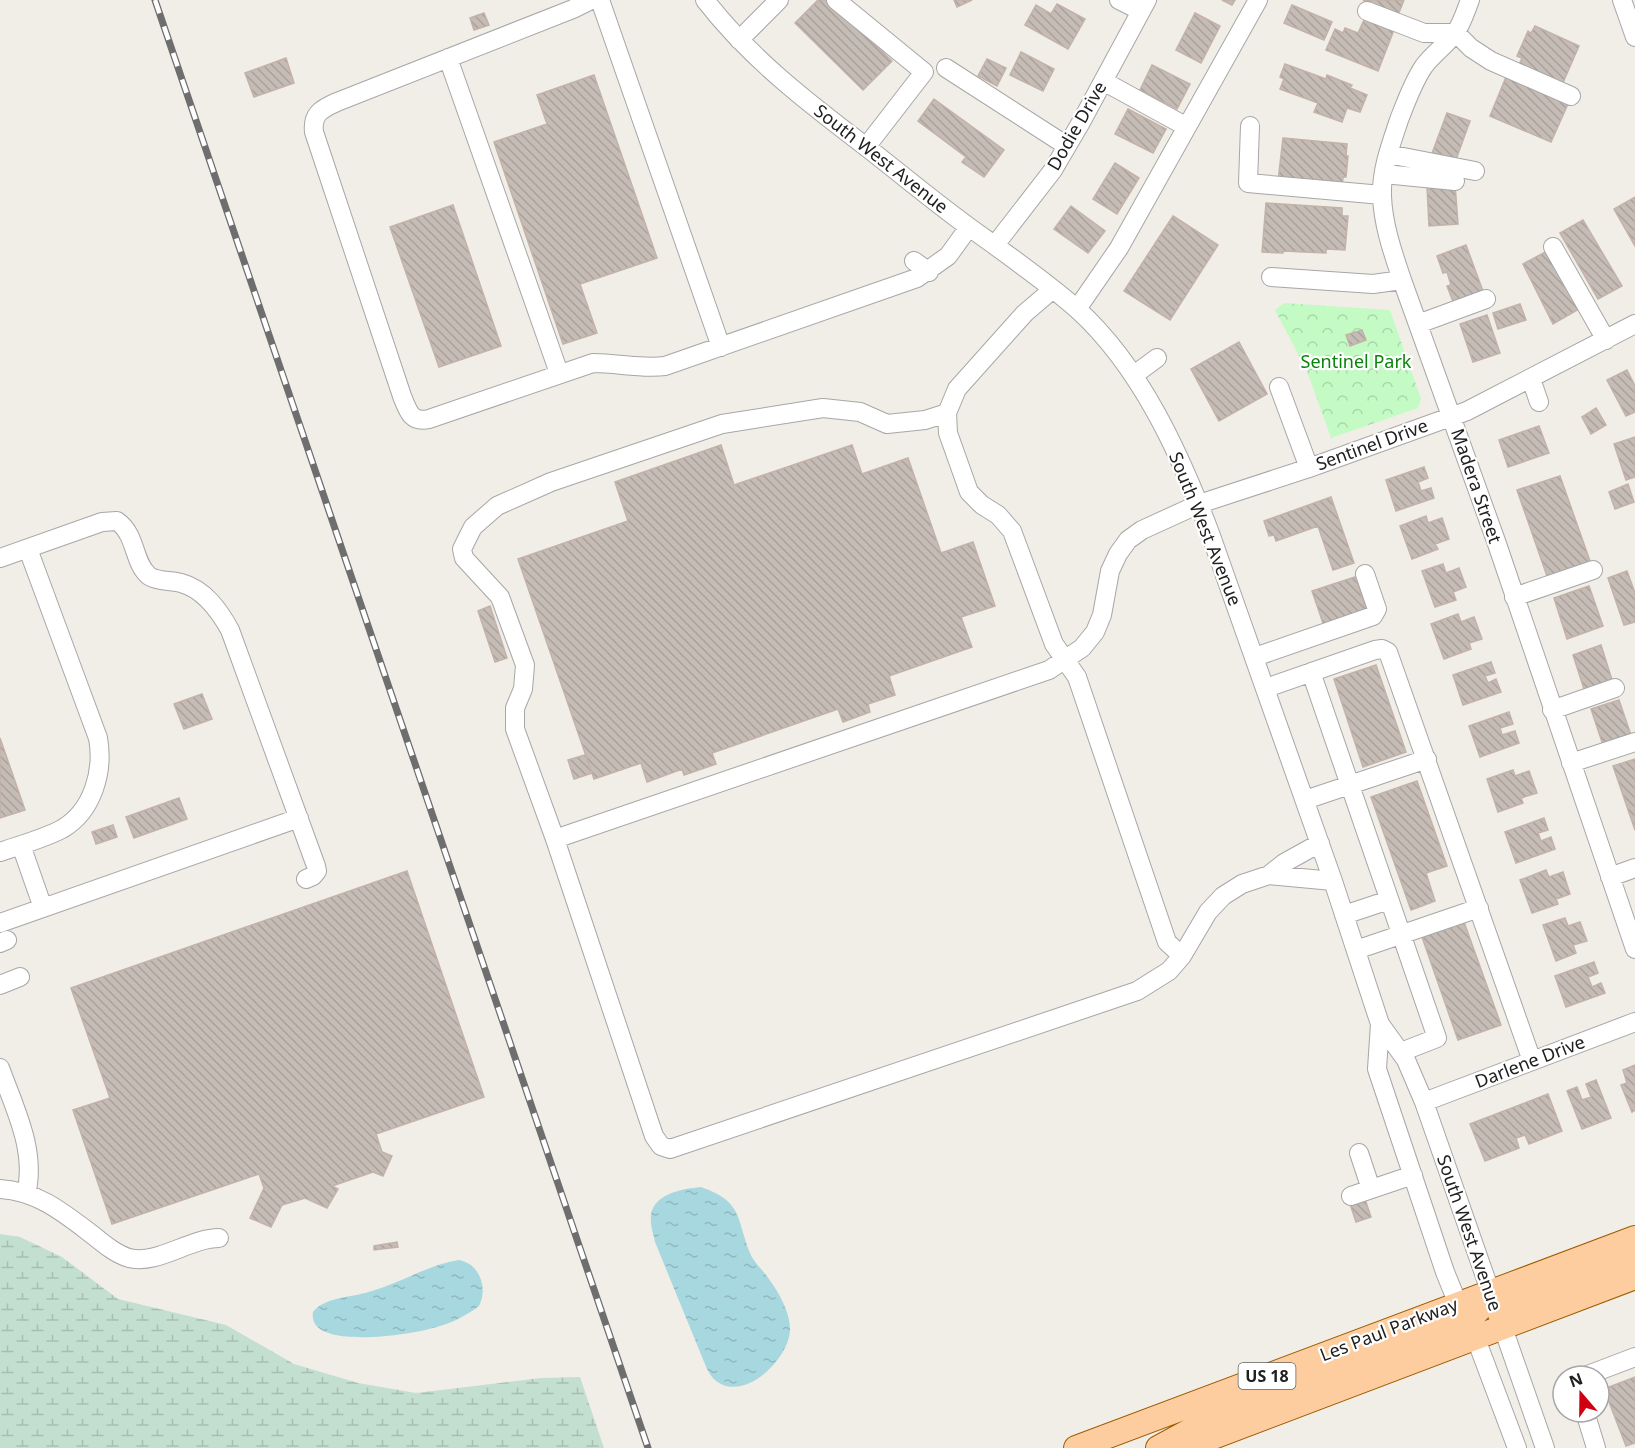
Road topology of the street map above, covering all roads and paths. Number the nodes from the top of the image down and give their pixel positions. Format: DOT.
graph roads {
  1 [pos="591,0"];
  2 [pos="600,0"];
  3 [pos="705,0"];
  4 [pos="779,0"];
  5 [pos="836,0"];
  6 [pos="1119,0"];
  7 [pos="1258,0"];
  8 [pos="1470,0"];
  9 [pos="1622,0"];
  10 [pos="1144,6"];
  11 [pos="1367,11"];
  12 [pos="1456,33"];
  13 [pos="1635,37"];
  14 [pos="739,40"];
  15 [pos="448,58"];
  16 [pos="946,68"];
  17 [pos="1103,81"];
  18 [pos="1571,96"];
  19 [pos="1250,126"];
  20 [pos="1187,127"];
  21 [pos="1067,146"];
  22 [pos="866,147"];
  23 [pos="1388,153"];
  24 [pos="1475,171"];
  25 [pos="1384,174"];
  26 [pos="1455,181"];
  27 [pos="1382,195"];
  28 [pos="969,228"];
  29 [pos="994,245"];
  30 [pos="1553,247"];
  31 [pos="1271,277"];
  32 [pos="1402,280"];
  33 [pos="1052,290"];
  34 [pos="1486,299"];
  35 [pos="1077,309"];
  36 [pos="1418,324"];
  37 [pos="1635,324"];
  38 [pos="1606,340"];
  39 [pos="721,347"];
  40 [pos="1157,358"];
  41 [pos="559,373"];
  42 [pos="1134,375"];
  43 [pos="1531,379"];
  44 [pos="1279,387"];
  45 [pos="1539,402"];
  46 [pos="947,413"];
  47 [pos="1451,416"];
  48 [pos="1309,468"];
  49 [pos="1199,504"];
  50 [pos="28,549"];
  51 [pos="0,558"];
  52 [pos="1593,570"];
  53 [pos="1365,574"];
  54 [pos="1514,597"];
  55 [pos="1255,657"];
  56 [pos="1064,661"];
  57 [pos="1311,672"];
  58 [pos="1266,688"];
  59 [pos="1615,688"];
  60 [pos="1552,710"];
  61 [pos="1635,742"];
  62 [pos="1635,753"];
  63 [pos="1427,759"];
  64 [pos="1573,768"];
  65 [pos="1349,785"];
  66 [pos="1305,800"];
  67 [pos="299,818"];
  68 [pos="555,839"];
  69 [pos="1320,843"];
  70 [pos="21,845"];
  71 [pos="0,852"];
  72 [pos="1635,868"];
  73 [pos="1269,875"];
  74 [pos="1610,877"];
  75 [pos="306,879"];
  76 [pos="1333,881"];
  77 [pos="1389,900"];
  78 [pos="43,908"];
  79 [pos="1479,908"];
  80 [pos="1344,915"];
  81 [pos="0,923"];
  82 [pos="1631,924"];
  83 [pos="1401,935"];
  84 [pos="1635,949"];
  85 [pos="1356,950"];
  86 [pos="1182,956"];
  87 [pos="20,977"];
  88 [pos="0,985"];
  89 [pos="1635,1022"];
  90 [pos="1380,1024"];
  91 [pos="1401,1053"];
  92 [pos="1532,1061"];
  93 [pos="0,1068"];
  94 [pos="1424,1102"];
  95 [pos="1359,1153"];
  96 [pos="1413,1175"];
  97 [pos="0,1189"];
  98 [pos="1371,1189"];
  99 [pos="26,1194"];
  100 [pos="1351,1196"];
  101 [pos="219,1238"];
  102 [pos="1635,1238"];
  103 [pos="1635,1258"];
  104 [pos="1635,1277"];
  105 [pos="1491,1292"];
  106 [pos="1467,1322"];
  107 [pos="1500,1322"];
  108 [pos="1635,1357"];
  109 [pos="1611,1366"];
  110 [pos="1589,1424"];
  111 [pos="1076,1448"];
  112 [pos="1158,1448"];
  113 [pos="1184,1448"];
  114 [pos="1517,1448"];
  115 [pos="1545,1448"];
  116 [pos="1596,1448"];
  1 -- 15 [label="street"];
  2 -- 39 [label="street"];
  3 -- 14 [label="street, South West Avenue"];
  4 -- 14 [label="street"];
  5 -- 22 [label="street"];
  6 -- 10 [label="street"];
  7 -- 20 [label="street"];
  8 -- 12 [label="street"];
  9 -- 13 [label="street"];
  10 -- 17 [label="street, Dodie Drive"];
  11 -- 12 [label="street"];
  12 -- 18 [label="street"];
  12 -- 23 [label="street, Madera Street"];
  14 -- 22 [label="street, South West Avenue"];
  15 -- 41 [label="street"];
  15 -- 41 [label="street"];
  16 -- 21 [label="street"];
  17 -- 20 [label="street"];
  17 -- 21 [label="street, Dodie Drive"];
  19 -- 27 [label="street"];
  20 -- 35 [label="street"];
  21 -- 29 [label="street, Dodie Drive"];
  22 -- 28 [label="street, South West Avenue"];
  23 -- 24 [label="street"];
  23 -- 25 [label="street, Madera Street"];
  25 -- 26 [label="street"];
  25 -- 27 [label="street, Madera Street"];
  27 -- 32 [label="street, Madera Street"];
  28 -- 29 [label="street, South West Avenue"];
  28 -- 39 [label="street"];
  29 -- 33 [label="street, South West Avenue"];
  30 -- 38 [label="street"];
  31 -- 32 [label="street"];
  32 -- 36 [label="street, Madera Street"];
  33 -- 35 [label="street, South West Avenue"];
  33 -- 46 [label="street"];
  34 -- 36 [label="street"];
  35 -- 42 [label="street, South West Avenue"];
  36 -- 47 [label="street, Madera Street"];
  37 -- 38 [label="street, Sentinel Drive"];
  38 -- 43 [label="street, Sentinel Drive"];
  39 -- 41 [label="street"];
  40 -- 42 [label="street"];
  42 -- 49 [label="street, South West Avenue"];
  43 -- 45 [label="street"];
  43 -- 47 [label="street, Sentinel Drive"];
  44 -- 48 [label="street"];
  46 -- 56 [label="street"];
  46 -- 68 [label="street"];
  47 -- 48 [label="street, Sentinel Drive"];
  47 -- 54 [label="street, Madera Street"];
  48 -- 49 [label="street, Sentinel Drive"];
  49 -- 55 [label="street, South West Avenue"];
  49 -- 56 [label="street, Sentinel Drive"];
  50 -- 51 [label="street"];
  50 -- 67 [label="street"];
  50 -- 70 [label="street"];
  52 -- 54 [label="street"];
  53 -- 55 [label="street"];
  54 -- 60 [label="street, Madera Street"];
  55 -- 58 [label="street, South West Avenue"];
  56 -- 68 [label="street, Sentinel Drive"];
  56 -- 86 [label="street"];
  57 -- 58 [label="street"];
  57 -- 63 [label="street"];
  57 -- 65 [label="street"];
  58 -- 66 [label="street, South West Avenue"];
  59 -- 60 [label="street"];
  60 -- 64 [label="street, Madera Street"];
  61 -- 64 [label="street"];
  62 -- 64 [label="street"];
  63 -- 65 [label="street"];
  63 -- 79 [label="street"];
  64 -- 74 [label="street, Madera Street"];
  65 -- 66 [label="street"];
  65 -- 77 [label="street"];
  66 -- 69 [label="street, South West Avenue"];
  67 -- 75 [label="street"];
  67 -- 78 [label="street"];
  68 -- 86 [label="street"];
  69 -- 73 [label="street"];
  69 -- 76 [label="street, South West Avenue"];
  70 -- 71 [label="street"];
  70 -- 78 [label="street"];
  72 -- 74 [label="street"];
  73 -- 76 [label="street"];
  73 -- 86 [label="street"];
  74 -- 82 [label="street, Madera Street"];
  76 -- 80 [label="street, South West Avenue"];
  77 -- 80 [label="street"];
  77 -- 83 [label="street"];
  78 -- 81 [label="street"];
  79 -- 83 [label="street"];
  79 -- 92 [label="street"];
  80 -- 85 [label="street, South West Avenue"];
  82 -- 84 [label="street, Madera Street"];
  83 -- 85 [label="street"];
  83 -- 91 [label="street"];
  85 -- 90 [label="street, South West Avenue"];
  87 -- 88 [label="street"];
  89 -- 92 [label="street, Darlene Drive"];
  90 -- 91 [label="street, South West Avenue"];
  90 -- 96 [label="street, South West Avenue"];
  91 -- 94 [label="street, South West Avenue"];
  92 -- 94 [label="street, Darlene Drive"];
  93 -- 99 [label="street"];
  94 -- 105 [label="street, South West Avenue"];
  95 -- 98 [label="street"];
  96 -- 98 [label="street"];
  96 -- 106 [label="street, South West Avenue"];
  97 -- 99 [label="street"];
  98 -- 100 [label="street"];
  99 -- 101 [label="street"];
  102 -- 105 [label="main road, Les Paul Parkway / US 18"];
  103 -- 107 [label="main road"];
  104 -- 107 [label="main road"];
  105 -- 106 [label="main road, Les Paul Parkway / US 18"];
  105 -- 107 [label="street, South West Avenue"];
  106 -- 107 [label="main road"];
  106 -- 111 [label="main road, Les Paul Parkway / US 18"];
  106 -- 112 [label="main road"];
  106 -- 113 [label="main road, Les Paul Parkway / US 18"];
  106 -- 114 [label="street, South West Avenue"];
  107 -- 115 [label="street, South West Avenue"];
  108 -- 109 [label="street"];
  110 -- 116 [label="street"];
}
